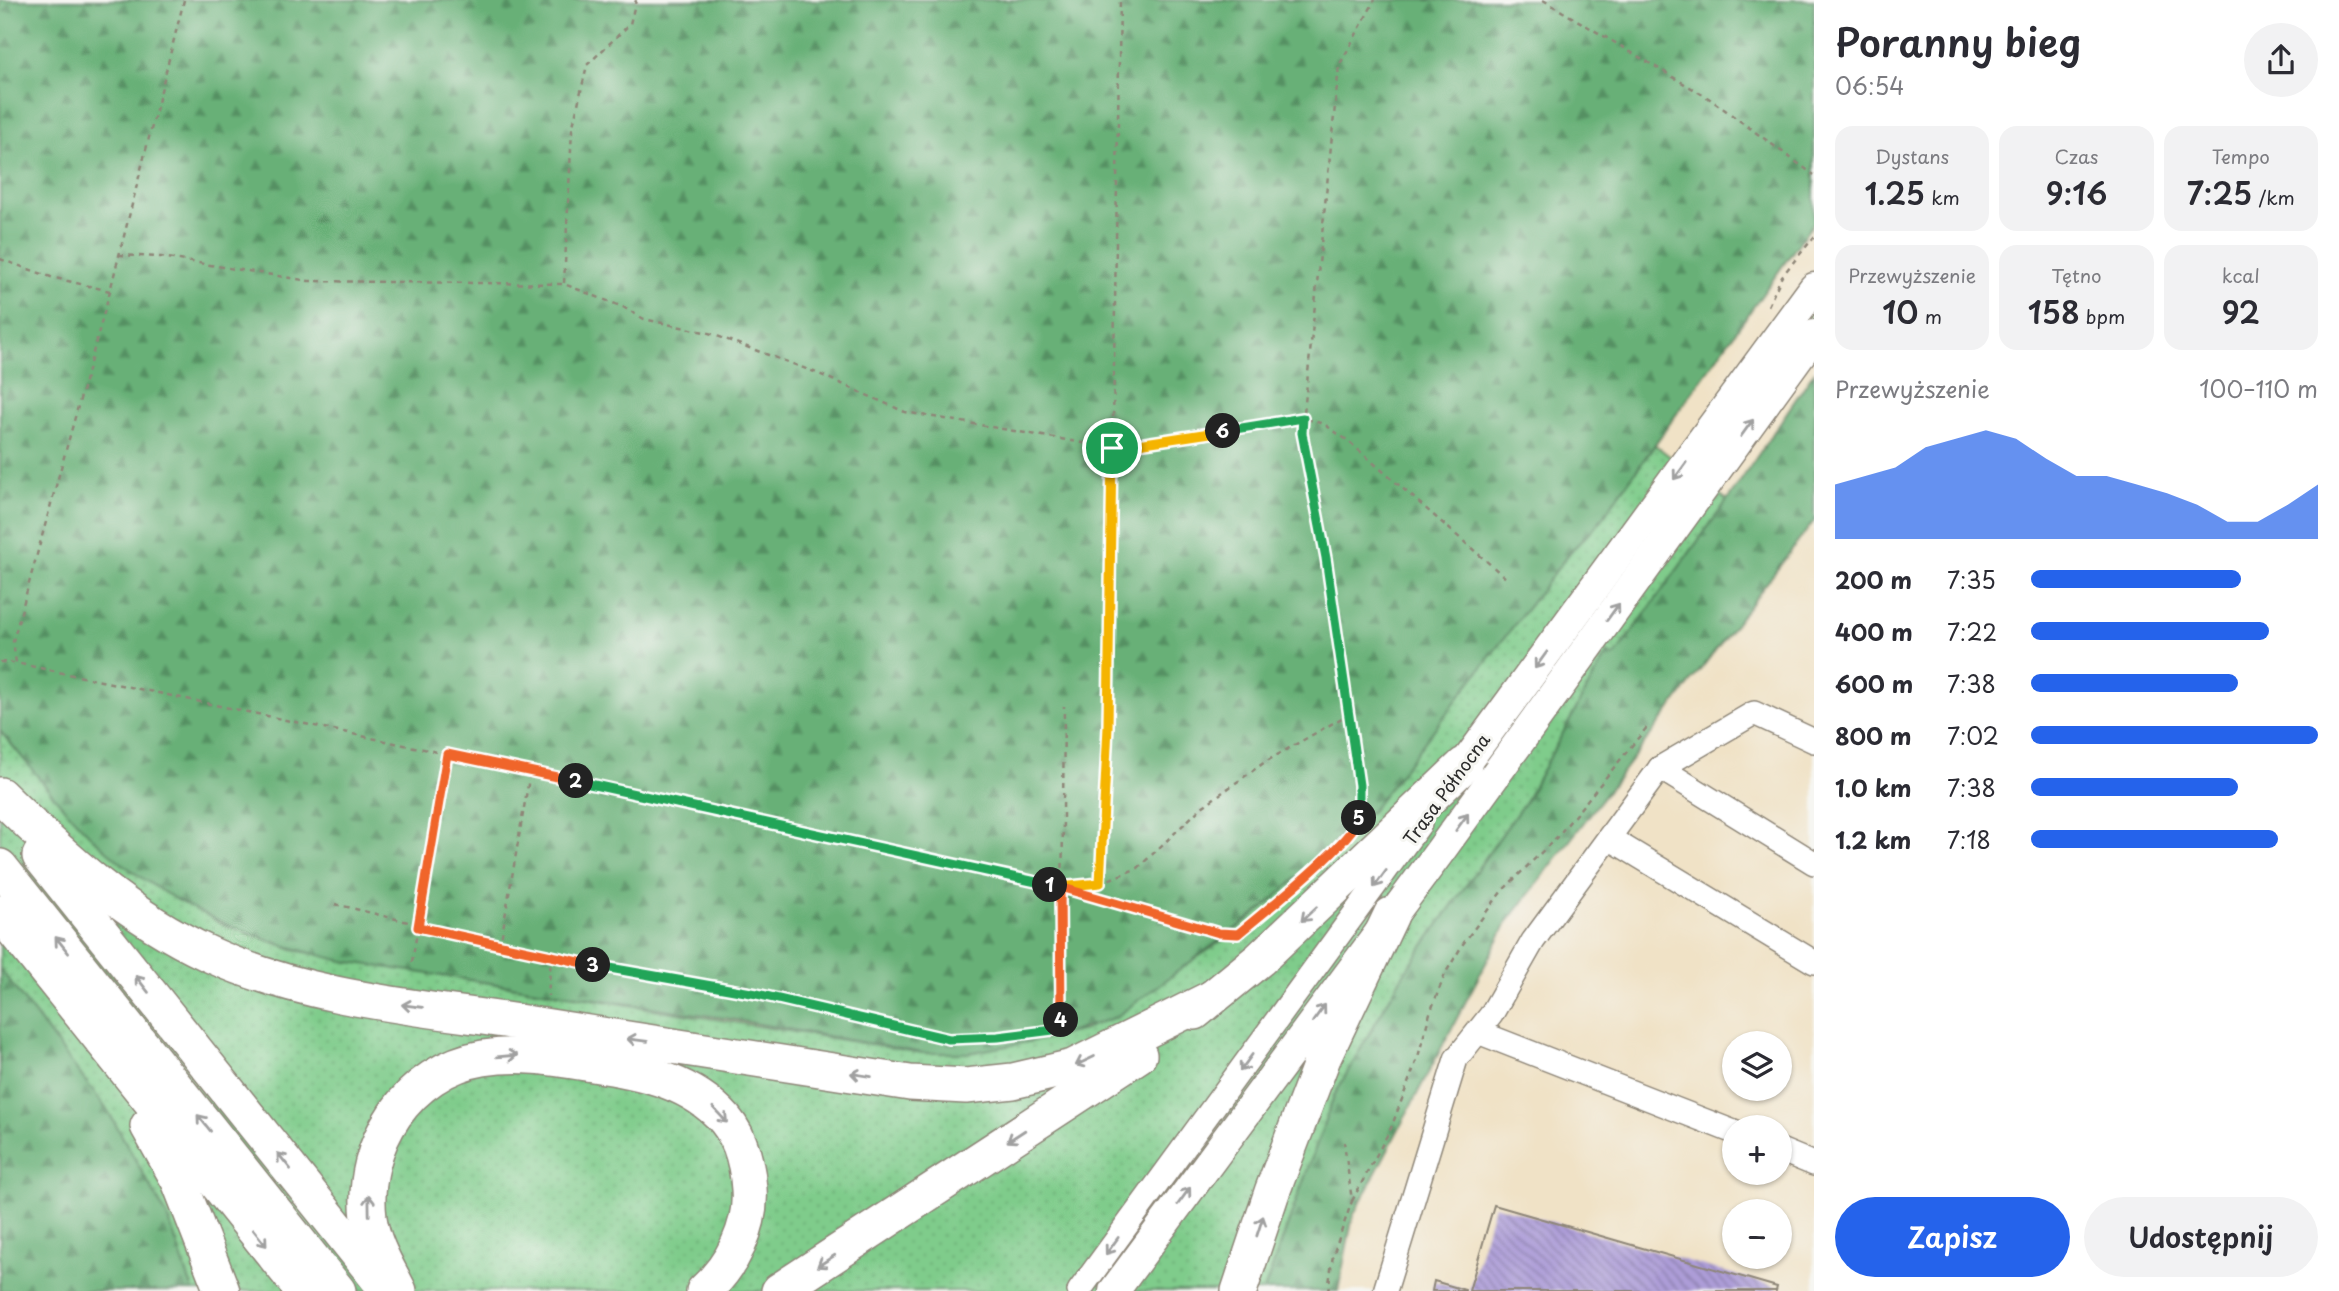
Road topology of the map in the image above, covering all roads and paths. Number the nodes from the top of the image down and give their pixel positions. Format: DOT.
graph roads {
  1 [pos="184,0"];
  2 [pos="636,0"];
  3 [pos="1120,0"];
  4 [pos="1375,0"];
  5 [pos="1543,0"];
  6 [pos="1814,175"];
  7 [pos="1814,237"];
  8 [pos="119,255"];
  9 [pos="0,259"];
  10 [pos="564,284"];
  11 [pos="1814,288"];
  12 [pos="110,291"];
  13 [pos="1768,306"];
  14 [pos="1814,335"];
  15 [pos="1303,418"];
  16 [pos="1112,448"];
  17 [pos="1507,579"];
  18 [pos="0,662"];
  19 [pos="16,663"];
  20 [pos="1064,706"];
  21 [pos="1347,715"];
  22 [pos="1648,726"];
  23 [pos="1814,741"];
  24 [pos="447,754"];
  25 [pos="1464,765"];
  26 [pos="1660,768"];
  27 [pos="530,771"];
  28 [pos="0,795"];
  29 [pos="0,805"];
  30 [pos="1609,838"];
  31 [pos="1814,863"];
  32 [pos="0,867"];
  33 [pos="1100,883"];
  34 [pos="1060,887"];
  35 [pos="335,904"];
  36 [pos="0,913"];
  37 [pos="1391,915"];
  38 [pos="418,927"];
  39 [pos="500,946"];
  40 [pos="551,957"];
  41 [pos="412,962"];
  42 [pos="1814,962"];
  43 [pos="548,996"];
  44 [pos="1212,998"];
  45 [pos="94,1032"];
  46 [pos="1478,1032"];
  47 [pos="1722,1127"];
  48 [pos="1344,1142"];
  49 [pos="1792,1155"];
  50 [pos="1814,1164"];
  51 [pos="1352,1202"];
  52 [pos="222,1291"];
  53 [pos="303,1291"];
  54 [pos="338,1291"];
  55 [pos="388,1291"];
  56 [pos="399,1291"];
  57 [pos="704,1291"];
  58 [pos="779,1291"];
  59 [pos="1079,1291"];
  60 [pos="1114,1291"];
  61 [pos="1239,1291"];
  62 [pos="1328,1291"];
  63 [pos="1385,1291"];
  1 -- 8 [label="path"];
  2 -- 10 [label="path"];
  3 -- 16 [label="path"];
  4 -- 15 [label="path"];
  5 -- 6 [label="path"];
  7 -- 13 [label="path"];
  8 -- 10 [label="path"];
  8 -- 12 [label="path"];
  9 -- 12 [label="path"];
  10 -- 16 [label="path"];
  11 -- 25 [label="main road, Trasa Północna, one-way"];
  12 -- 19 [label="path"];
  37 -- 14 [label="main road, Trasa Północna, one-way"];
  15 -- 16 [label="path"];
  15 -- 17 [label="path"];
  15 -- 21 [label="path"];
  16 -- 33 [label="path"];
  18 -- 19 [label="path"];
  19 -- 24 [label="path"];
  20 -- 34 [label="path"];
  21 -- 33 [label="path"];
  21 -- 34 [label="path"];
  22 -- 51 [label="path"];
  23 -- 26 [label="street"];
  24 -- 27 [label="path"];
  24 -- 38 [label="path"];
  25 -- 44 [label="highway, one-way"];
  25 -- 59 [label="street, Trasa Północna, one-way"];
  26 -- 30 [label="street"];
  26 -- 31 [label="street"];
  27 -- 34 [label="path"];
  27 -- 39 [label="path"];
  44 -- 28 [label="highway, one-way"];
  55 -- 29 [label="highway, one-way"];
  30 -- 42 [label="street"];
  30 -- 46 [label="street"];
  54 -- 32 [label="highway, one-way"];
  33 -- 34 [label="path"];
  34 -- 40 [label="path"];
  35 -- 38 [label="path"];
  36 -- 45 [label="highway"];
  60 -- 37 [label="main road, Trasa Północna, one-way"];
  61 -- 37 [label="highway, one-way"];
  38 -- 39 [label="path"];
  38 -- 41 [label="path"];
  39 -- 40 [label="path"];
  40 -- 43 [label="path"];
  44 -- 58 [label="highway, one-way"];
  45 -- 52 [label="highway"];
  45 -- 53 [label="highway, one-way"];
  46 -- 47 [label="street"];
  46 -- 63 [label="street"];
  48 -- 51 [label="path"];
  49 -- 50 [label="street"];
  51 -- 62 [label="path"];
  56 -- 57 [label="highway, one-way"];
}
